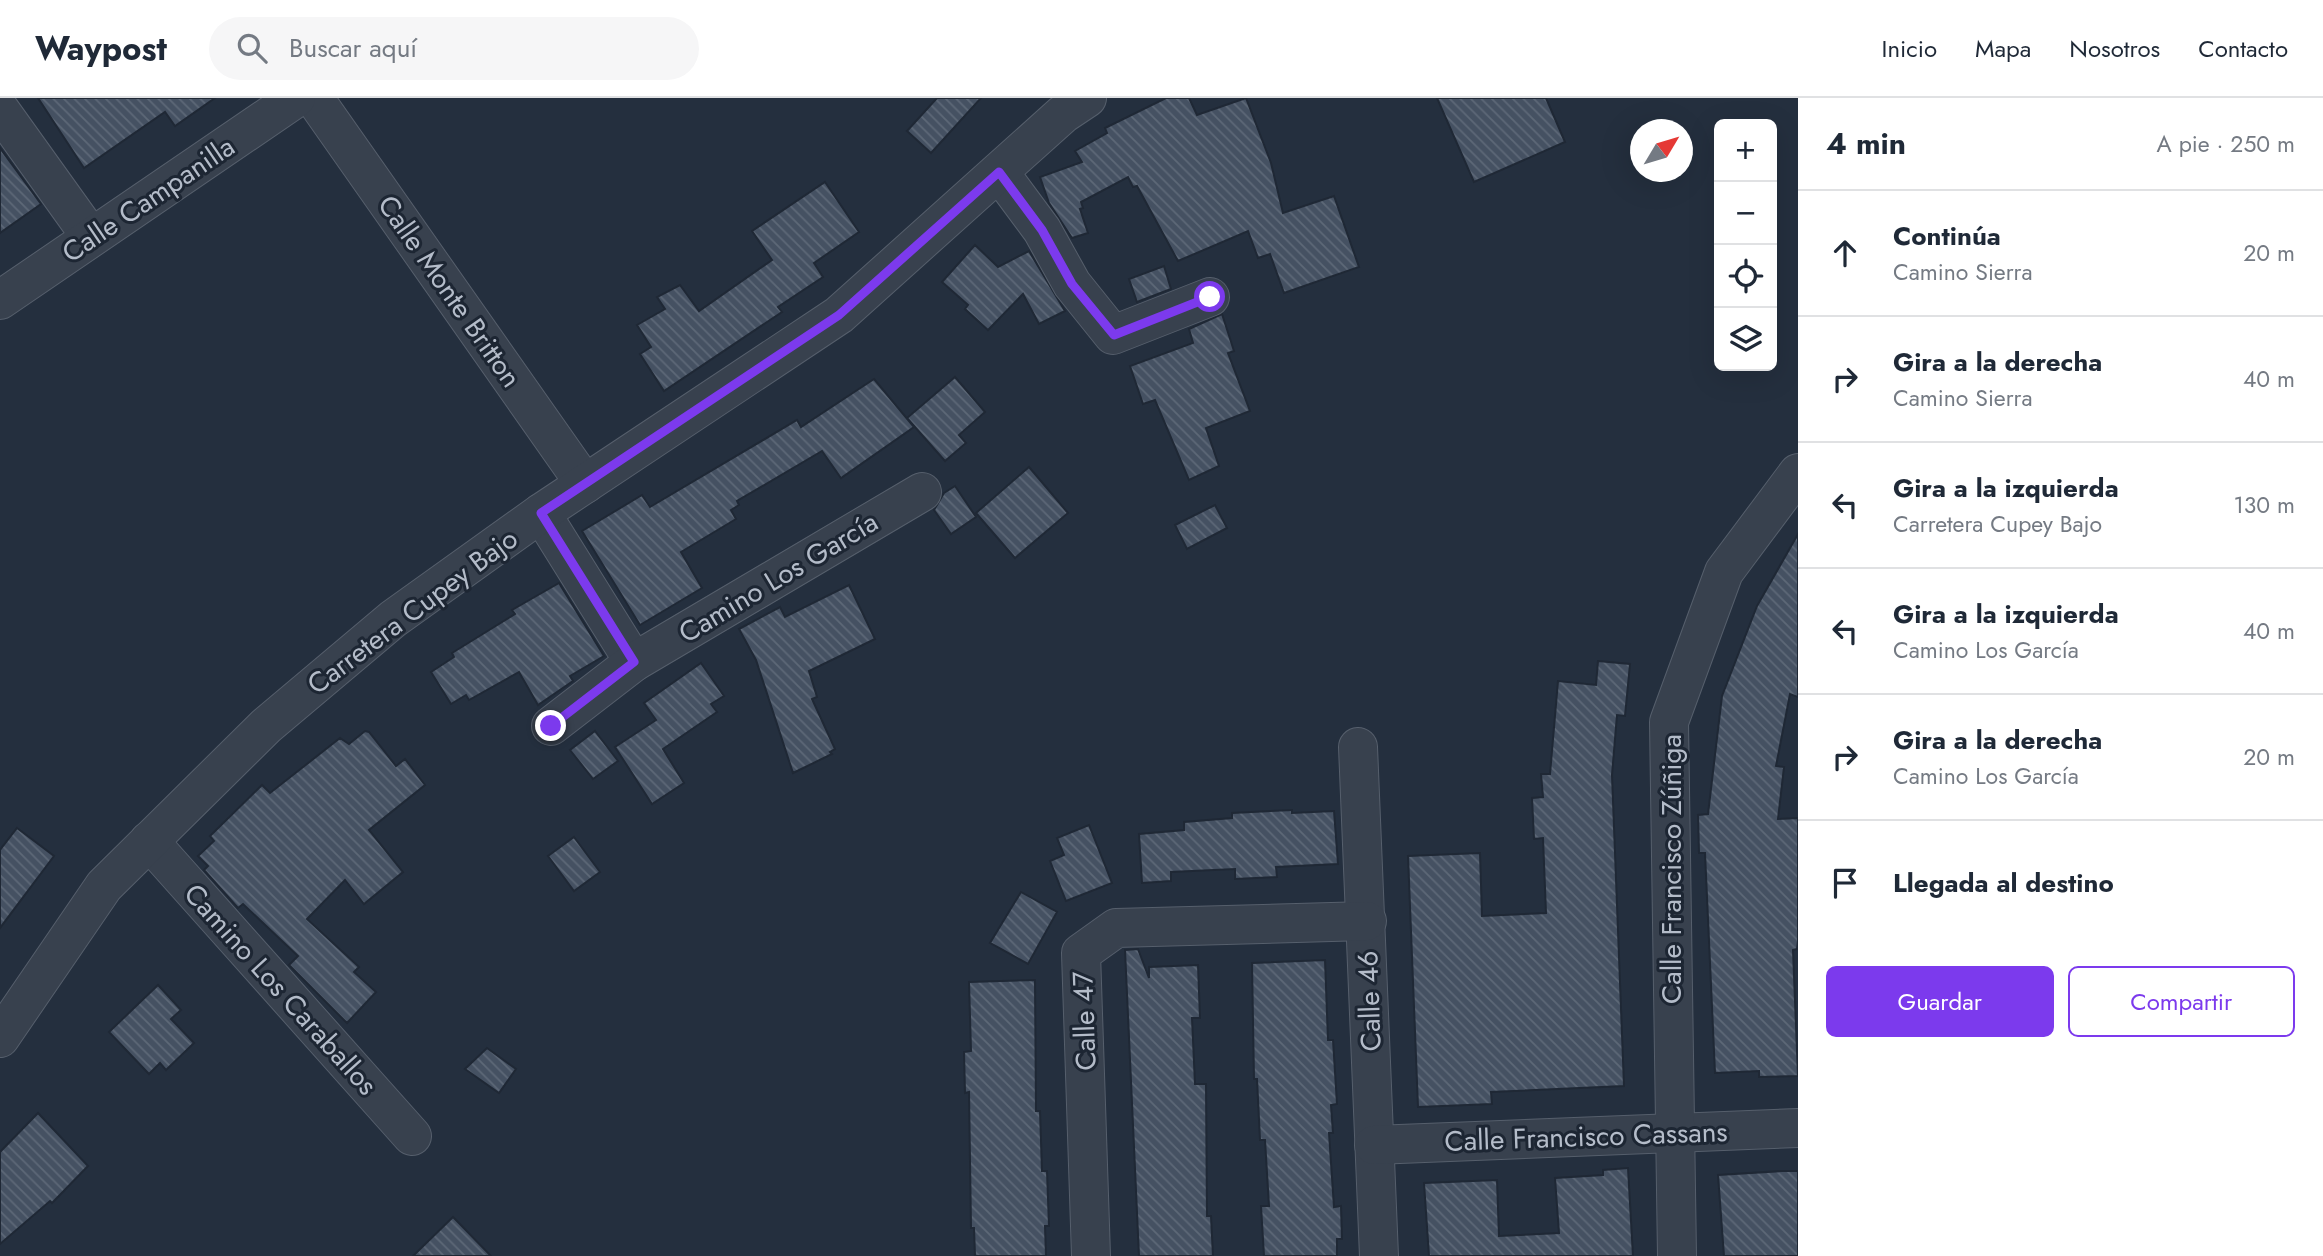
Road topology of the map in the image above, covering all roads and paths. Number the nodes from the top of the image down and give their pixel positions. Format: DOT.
graph roads {
  1 [pos="296,98"];
  2 [pos="314,98"];
  3 [pos="1087,98"];
  4 [pos="0,110"];
  5 [pos="999,172"];
  6 [pos="91,237"];
  7 [pos="1210,297"];
  8 [pos="0,300"];
  9 [pos="1798,473"];
  10 [pos="585,484"];
  11 [pos="922,492"];
  12 [pos="541,513"];
  13 [pos="634,662"];
  14 [pos="551,726"];
  15 [pos="1358,747"];
  16 [pos="149,841"];
  17 [pos="1367,920"];
  18 [pos="0,1038"];
  19 [pos="1798,1128"];
  20 [pos="1673,1132"];
  21 [pos="412,1136"];
  22 [pos="1374,1145"];
  23 [pos="1091,1256"];
  24 [pos="1379,1256"];
  25 [pos="1677,1256"];
  1 -- 6 [label="street, Calle Campanilla"];
  2 -- 10 [label="street, Calle Monte Britton"];
  3 -- 5 [label="street, Carretera Cupey Bajo"];
  4 -- 6 [label="street"];
  5 -- 7 [label="street"];
  5 -- 10 [label="street, Carretera Cupey Bajo"];
  6 -- 8 [label="street, Calle Campanilla"];
  9 -- 20 [label="street, Calle Francisco Zúñiga"];
  10 -- 12 [label="street, Carretera Cupey Bajo"];
  11 -- 13 [label="street, Camino Los García"];
  12 -- 13 [label="street"];
  12 -- 16 [label="street, Carretera Cupey Bajo"];
  13 -- 14 [label="street, Camino Los García"];
  15 -- 17 [label="street, Calle 46"];
  16 -- 18 [label="street, Carretera Cupey Bajo"];
  16 -- 21 [label="street, Camino Los Caraballos"];
  17 -- 22 [label="street, Calle 46"];
  17 -- 23 [label="street, Calle 47"];
  19 -- 20 [label="street, Calle Francisco Cassans"];
  20 -- 22 [label="street, Calle Francisco Cassans"];
  20 -- 25 [label="street, Calle Francisco Zúñiga"];
  22 -- 24 [label="street, Calle 46"];
}
